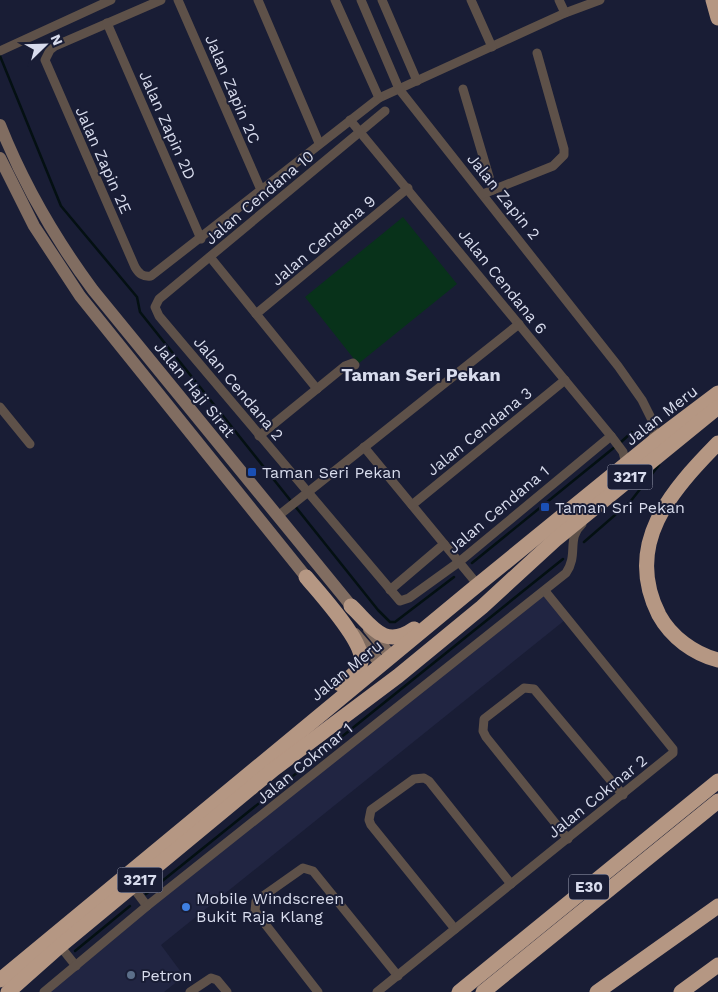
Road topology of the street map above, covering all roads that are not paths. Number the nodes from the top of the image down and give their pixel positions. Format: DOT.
graph roads {
  1 [pos="111,0"];
  2 [pos="161,0"];
  3 [pos="178,0"];
  4 [pos="258,0"];
  5 [pos="335,0"];
  6 [pos="361,0"];
  7 [pos="382,0"];
  8 [pos="471,0"];
  9 [pos="559,0"];
  10 [pos="600,0"];
  11 [pos="713,0"];
  12 [pos="565,13"];
  13 [pos="718,18"];
  14 [pos="107,23"];
  15 [pos="492,47"];
  16 [pos="4,49"];
  17 [pos="537,52"];
  18 [pos="417,81"];
  19 [pos="400,89"];
  20 [pos="463,89"];
  21 [pos="379,98"];
  22 [pos="385,111"];
  23 [pos="350,120"];
  24 [pos="0,125"];
  25 [pos="362,132"];
  26 [pos="319,143"];
  27 [pos="0,158"];
  28 [pos="408,188"];
  29 [pos="261,190"];
  30 [pos="493,190"];
  31 [pos="482,194"];
  32 [pos="201,238"];
  33 [pos="210,257"];
  34 [pos="155,307"];
  35 [pos="256,314"];
  36 [pos="519,324"];
  37 [pos="355,365"];
  38 [pos="565,380"];
  39 [pos="718,387"];
  40 [pos="317,389"];
  41 [pos="718,393"];
  42 [pos="0,407"];
  43 [pos="718,407"];
  44 [pos="691,414"];
  45 [pos="259,436"];
  46 [pos="615,441"];
  47 [pos="653,442"];
  48 [pos="718,443"];
  49 [pos="30,444"];
  50 [pos="364,447"];
  51 [pos="630,469"];
  52 [pos="303,496"];
  53 [pos="412,505"];
  54 [pos="283,512"];
  55 [pos="444,544"];
  56 [pos="549,544"];
  57 [pos="574,552"];
  58 [pos="459,562"];
  59 [pos="306,577"];
  60 [pos="473,588"];
  61 [pos="390,590"];
  62 [pos="545,591"];
  63 [pos="400,601"];
  64 [pos="350,606"];
  65 [pos="718,660"];
  66 [pos="387,662"];
  67 [pos="255,767"];
  68 [pos="274,769"];
  69 [pos="718,781"];
  70 [pos="622,795"];
  71 [pos="718,801"];
  72 [pos="568,839"];
  73 [pos="511,884"];
  74 [pos="132,886"];
  75 [pos="146,906"];
  76 [pos="718,906"];
  77 [pos="455,929"];
  78 [pos="60,946"];
  79 [pos="718,965"];
  80 [pos="76,966"];
  81 [pos="398,976"];
  82 [pos="0,980"];
  83 [pos="8,992"];
  84 [pos="44,992"];
  85 [pos="190,992"];
  86 [pos="227,992"];
  87 [pos="318,992"];
  88 [pos="377,992"];
  89 [pos="459,992"];
  90 [pos="483,992"];
  91 [pos="597,992"];
  92 [pos="681,992"];
  1 -- 16 [label="street"];
  2 -- 14 [label="street"];
  3 -- 29 [label="street, Jalan Zapin 2C"];
  4 -- 26 [label="street"];
  5 -- 21 [label="street"];
  6 -- 19 [label="street, Jalan Zapin 2"];
  7 -- 18 [label="street"];
  8 -- 15 [label="street"];
  9 -- 12 [label="street"];
  10 -- 12 [label="street"];
  11 -- 13 [label="highway"];
  12 -- 15 [label="street"];
  14 -- 32 [label="street, Jalan Zapin 2D"];
  14 -- 32 [label="street, Jalan Zapin 2E"];
  15 -- 18 [label="street"];
  17 -- 30 [label="street"];
  18 -- 19 [label="street"];
  19 -- 21 [label="street"];
  19 -- 31 [label="street, Jalan Zapin 2"];
  20 -- 30 [label="street"];
  21 -- 23 [label="street"];
  22 -- 25 [label="street, Jalan Cendana 10"];
  23 -- 25 [label="street, Jalan Cendana 6"];
  23 -- 26 [label="street"];
  24 -- 54 [label="main road, Jalan Haji Sirat"];
  25 -- 28 [label="street, Jalan Cendana 6"];
  25 -- 33 [label="street, Jalan Cendana 10"];
  26 -- 29 [label="street"];
  27 -- 59 [label="main road, Jalan Haji Sirat"];
  28 -- 35 [label="street, Jalan Cendana 9"];
  28 -- 36 [label="street, Jalan Cendana 6"];
  29 -- 32 [label="street"];
  30 -- 31 [label="street"];
  31 -- 47 [label="street, Jalan Zapin 2"];
  33 -- 34 [label="street, Jalan Cendana 10"];
  33 -- 35 [label="street"];
  34 -- 45 [label="street, Jalan Cendana 2"];
  35 -- 40 [label="street"];
  36 -- 38 [label="street, Jalan Cendana 6"];
  36 -- 50 [label="street"];
  37 -- 40 [label="street"];
  38 -- 46 [label="street, Jalan Cendana 6"];
  38 -- 53 [label="street, Jalan Cendana 3"];
  39 -- 44 [label="highway"];
  40 -- 45 [label="street"];
  41 -- 44 [label="highway, Jalan Meru / 3217"];
  42 -- 49 [label="street"];
  43 -- 51 [label="highway, Jalan Meru / 3217"];
  44 -- 47 [label="highway, Jalan Meru / 3217"];
  45 -- 52 [label="street, Jalan Cendana 2"];
  46 -- 51 [label="street, Jalan Cendana 6"];
  46 -- 58 [label="street, Jalan Cendana 1"];
  47 -- 51 [label="highway, Jalan Meru / 3217"];
  48 -- 65 [label="highway"];
  50 -- 52 [label="street"];
  50 -- 53 [label="street"];
  51 -- 56 [label="highway, Jalan Meru / 3217"];
  51 -- 57 [label="street, Jalan Cokmar 1"];
  51 -- 60 [label="highway, Jalan Meru / 3217"];
  52 -- 54 [label="street"];
  52 -- 61 [label="street, Jalan Cendana 2"];
  53 -- 55 [label="street"];
  54 -- 64 [label="main road, Jalan Haji Sirat"];
  55 -- 58 [label="street"];
  55 -- 61 [label="street"];
  56 -- 57 [label="street"];
  56 -- 66 [label="highway"];
  56 -- 68 [label="highway, Jalan Meru / 3217"];
  57 -- 62 [label="street, Jalan Cokmar 1"];
  58 -- 60 [label="street"];
  58 -- 63 [label="street, Jalan Cendana 1"];
  59 -- 66 [label="main road, Jalan Haji Sirat"];
  59 -- 67 [label="highway"];
  60 -- 64 [label="highway"];
  60 -- 66 [label="highway, Jalan Meru / 3217"];
  61 -- 63 [label="street, Jalan Cendana 2"];
  62 -- 70 [label="street, Jalan Cokmar 2"];
  62 -- 75 [label="street, Jalan Cokmar 1"];
  64 -- 66 [label="main road, Jalan Haji Sirat"];
  66 -- 67 [label="highway, Jalan Meru / 3217"];
  66 -- 68 [label="highway"];
  67 -- 82 [label="highway, Jalan Meru / 3217"];
  68 -- 74 [label="highway, Jalan Meru / 3217"];
  69 -- 89 [label="highway, E30"];
  70 -- 72 [label="street, Jalan Cokmar 2"];
  70 -- 72 [label="street"];
  71 -- 90 [label="highway, E30"];
  72 -- 73 [label="street, Jalan Cokmar 2"];
  73 -- 77 [label="street, Jalan Cokmar 2"];
  73 -- 77 [label="street"];
  74 -- 75 [label="street"];
  74 -- 78 [label="highway, Jalan Meru / 3217"];
  75 -- 80 [label="street, Jalan Cokmar 1"];
  76 -- 91 [label="highway"];
  77 -- 81 [label="street, Jalan Cokmar 2"];
  78 -- 80 [label="street"];
  78 -- 83 [label="highway, Jalan Meru / 3217"];
  79 -- 92 [label="highway"];
  80 -- 84 [label="street, Jalan Cokmar 1"];
  81 -- 87 [label="street"];
  81 -- 88 [label="street, Jalan Cokmar 2"];
  85 -- 86 [label="street"];
}
